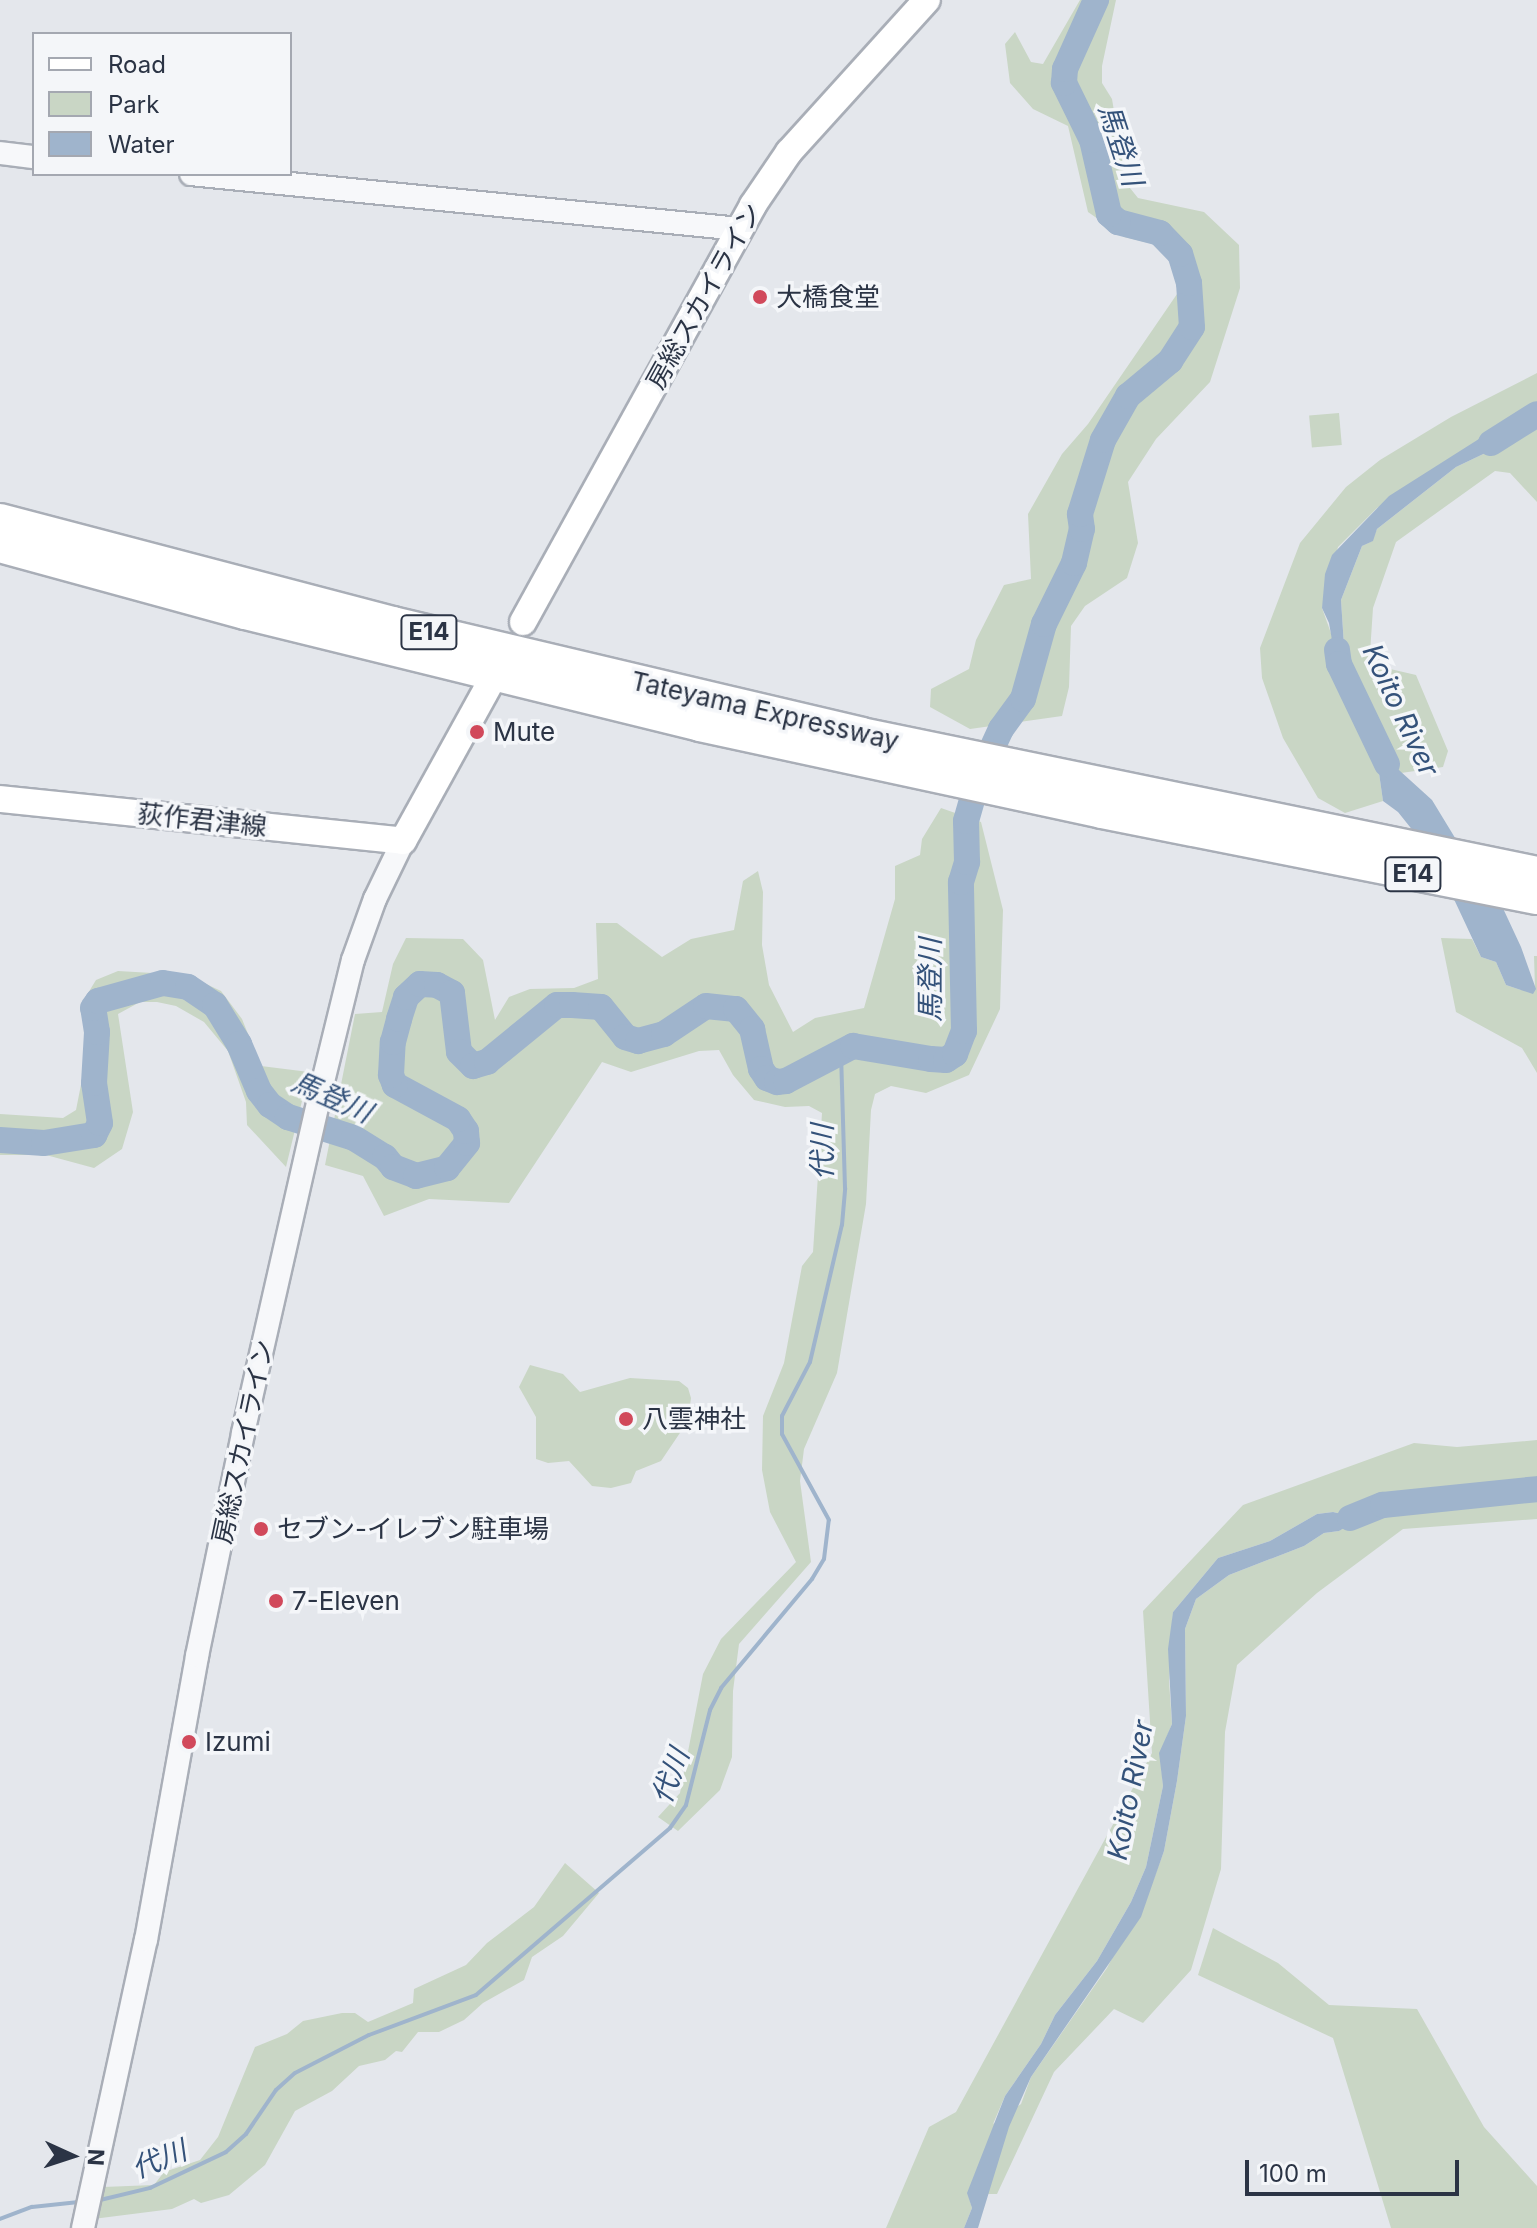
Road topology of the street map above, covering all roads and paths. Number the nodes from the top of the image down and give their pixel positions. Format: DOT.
graph roads {
  1 [pos="927,0"];
  2 [pos="0,153"];
  3 [pos="32,157"];
  4 [pos="211,176"];
  5 [pos="739,229"];
  6 [pos="0,520"];
  7 [pos="0,546"];
  8 [pos="523,622"];
  9 [pos="489,685"];
  10 [pos="859,747"];
  11 [pos="0,799"];
  12 [pos="1291,836"];
  13 [pos="403,841"];
  14 [pos="1537,873"];
  15 [pos="1537,898"];
  16 [pos="86,2211"];
  1 -- 5 [label="main road, 房総スカイライン"];
  2 -- 3 [label="street"];
  4 -- 5 [label="street"];
  5 -- 8 [label="main road, 房総スカイライン"];
  6 -- 10 [label="highway, Tateyama Expressway / E14"];
  7 -- 10 [label="highway, Tateyama Expressway / E14"];
  9 -- 13 [label="main road, 房総スカイライン"];
  10 -- 12 [label="highway, Tateyama Expressway / E14"];
  11 -- 13 [label="main road, 荻作君津線"];
  12 -- 14 [label="highway, Tateyama Expressway / E14"];
  12 -- 15 [label="highway, Tateyama Expressway / E14"];
  13 -- 16 [label="street, 房総スカイライン"];
}
